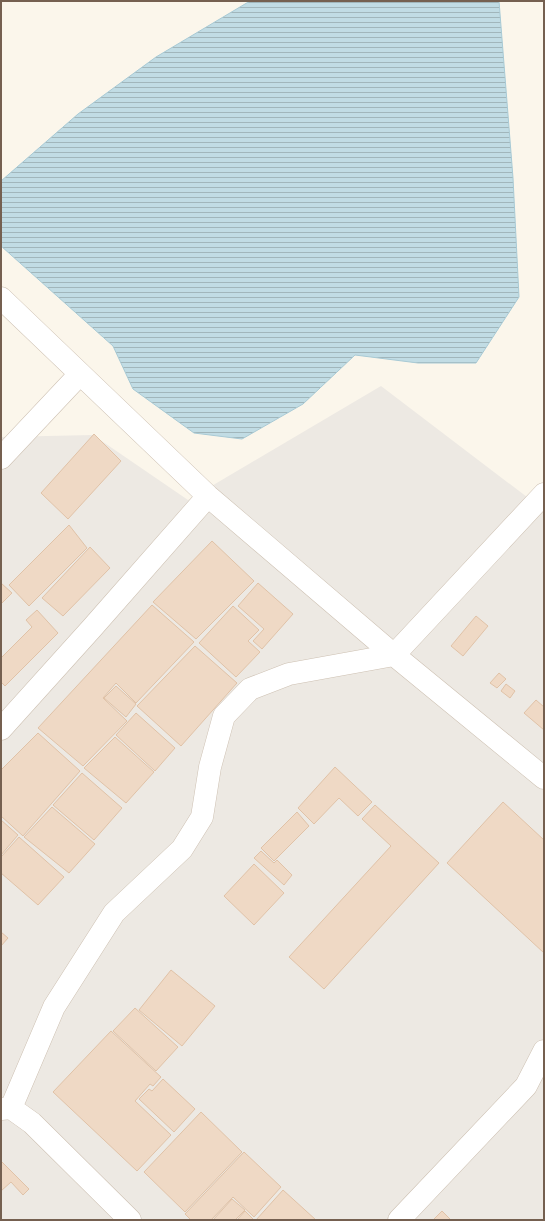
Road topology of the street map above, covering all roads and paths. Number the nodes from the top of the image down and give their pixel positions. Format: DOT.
graph roads {
  1 [pos="1,298"];
  2 [pos="80,374"];
  3 [pos="1,458"];
  4 [pos="544,494"];
  5 [pos="208,496"];
  6 [pos="394,655"];
  7 [pos="1,729"];
  8 [pos="544,778"];
  9 [pos="544,1051"];
  10 [pos="6,1108"];
  11 [pos="130,1220"];
  12 [pos="399,1220"];
  1 -- 2 [label="lane"];
  2 -- 3 [label="lane"];
  2 -- 5 [label="lane"];
  4 -- 6 [label="lane"];
  5 -- 6 [label="lane"];
  5 -- 7 [label="lane"];
  6 -- 8 [label="lane"];
  6 -- 10 [label="lane"];
  9 -- 12 [label="lane"];
  10 -- 11 [label="lane"];
}
